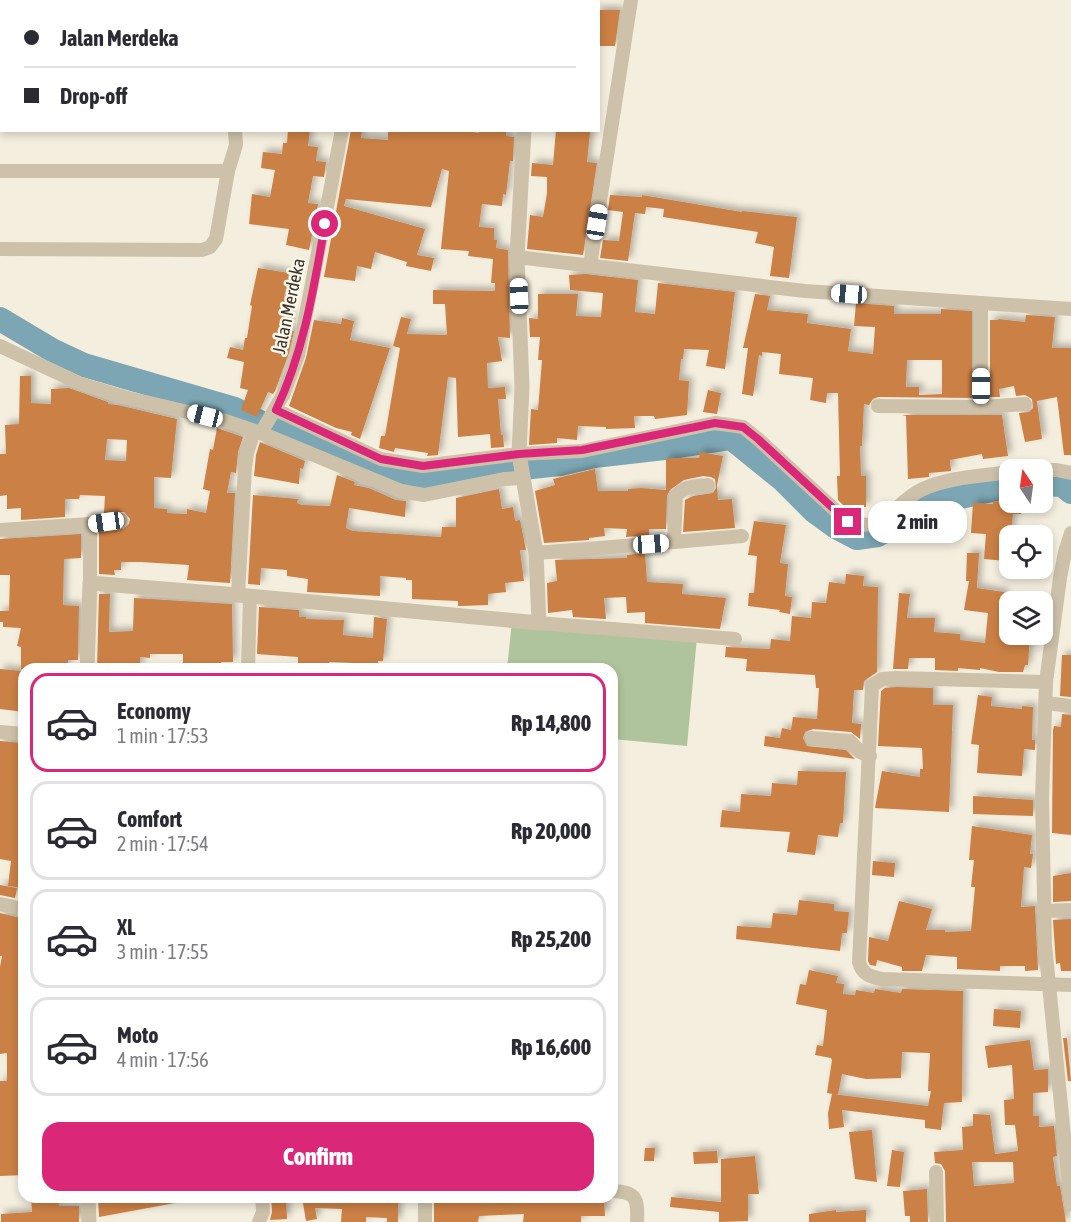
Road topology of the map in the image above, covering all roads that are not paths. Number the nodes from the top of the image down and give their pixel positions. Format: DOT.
graph roads {
  1 [pos="632,0"];
  2 [pos="235,132"];
  3 [pos="342,132"];
  4 [pos="524,132"];
  5 [pos="0,171"];
  6 [pos="228,171"];
  7 [pos="0,249"];
  8 [pos="517,257"];
  9 [pos="590,267"];
  10 [pos="981,303"];
  11 [pos="1071,309"];
  12 [pos="0,346"];
  13 [pos="1024,404"];
  14 [pos="878,406"];
  15 [pos="981,406"];
  16 [pos="274,412"];
  17 [pos="260,431"];
  18 [pos="520,466"];
  19 [pos="1053,470"];
  20 [pos="1071,473"];
  21 [pos="999,474"];
  22 [pos="708,485"];
  23 [pos="121,520"];
  24 [pos="90,524"];
  25 [pos="0,530"];
  26 [pos="1071,533"];
  27 [pos="742,536"];
  28 [pos="674,542"];
  29 [pos="536,553"];
  30 [pos="90,583"];
  31 [pos="244,595"];
  32 [pos="538,623"];
  33 [pos="735,639"];
  34 [pos="87,663"];
  35 [pos="248,663"];
  36 [pos="1046,682"];
  37 [pos="1046,704"];
  38 [pos="1071,706"];
  39 [pos="0,732"];
  40 [pos="18,734"];
  41 [pos="812,738"];
  42 [pos="870,756"];
  43 [pos="0,904"];
  44 [pos="18,908"];
  45 [pos="1071,910"];
  46 [pos="1043,911"];
  47 [pos="1048,983"];
  48 [pos="1071,985"];
  49 [pos="936,1172"];
  50 [pos="618,1192"];
  51 [pos="88,1203"];
  52 [pos="262,1203"];
  53 [pos="425,1203"];
  54 [pos="1071,1205"];
  55 [pos="89,1222"];
  56 [pos="259,1222"];
  57 [pos="425,1222"];
  58 [pos="637,1222"];
  59 [pos="937,1222"];
  1 -- 9 [label="street"];
  2 -- 6 [label="street"];
  3 -- 16 [label="street, Jalan Merdeka"];
  4 -- 8 [label="street"];
  5 -- 6 [label="street"];
  6 -- 7 [label="street"];
  8 -- 9 [label="street"];
  8 -- 18 [label="street"];
  9 -- 10 [label="street"];
  10 -- 11 [label="street"];
  10 -- 15 [label="street"];
  12 -- 17 [label="street"];
  13 -- 15 [label="street"];
  14 -- 15 [label="street"];
  16 -- 17 [label="street, Jalan Merdeka"];
  16 -- 18 [label="street"];
  17 -- 18 [label="street"];
  17 -- 31 [label="street, Jalan Merdeka"];
  18 -- 21 [label="street"];
  18 -- 29 [label="street"];
  19 -- 20 [label="street"];
  22 -- 28 [label="street"];
  23 -- 24 [label="street"];
  24 -- 25 [label="street"];
  24 -- 30 [label="street"];
  26 -- 36 [label="street"];
  27 -- 28 [label="street"];
  28 -- 29 [label="street"];
  29 -- 32 [label="street"];
  30 -- 31 [label="street"];
  30 -- 34 [label="street"];
  31 -- 32 [label="street"];
  31 -- 35 [label="street, Jalan Merdeka"];
  32 -- 33 [label="street"];
  36 -- 37 [label="street"];
  36 -- 42 [label="street"];
  37 -- 38 [label="street"];
  37 -- 46 [label="street"];
  39 -- 40 [label="street"];
  41 -- 42 [label="street"];
  42 -- 47 [label="street"];
  43 -- 44 [label="street"];
  45 -- 46 [label="street"];
  46 -- 47 [label="street"];
  47 -- 48 [label="street"];
  47 -- 54 [label="street"];
  49 -- 59 [label="street"];
  50 -- 58 [label="street"];
  51 -- 55 [label="street"];
  52 -- 56 [label="street"];
  53 -- 57 [label="street"];
}
